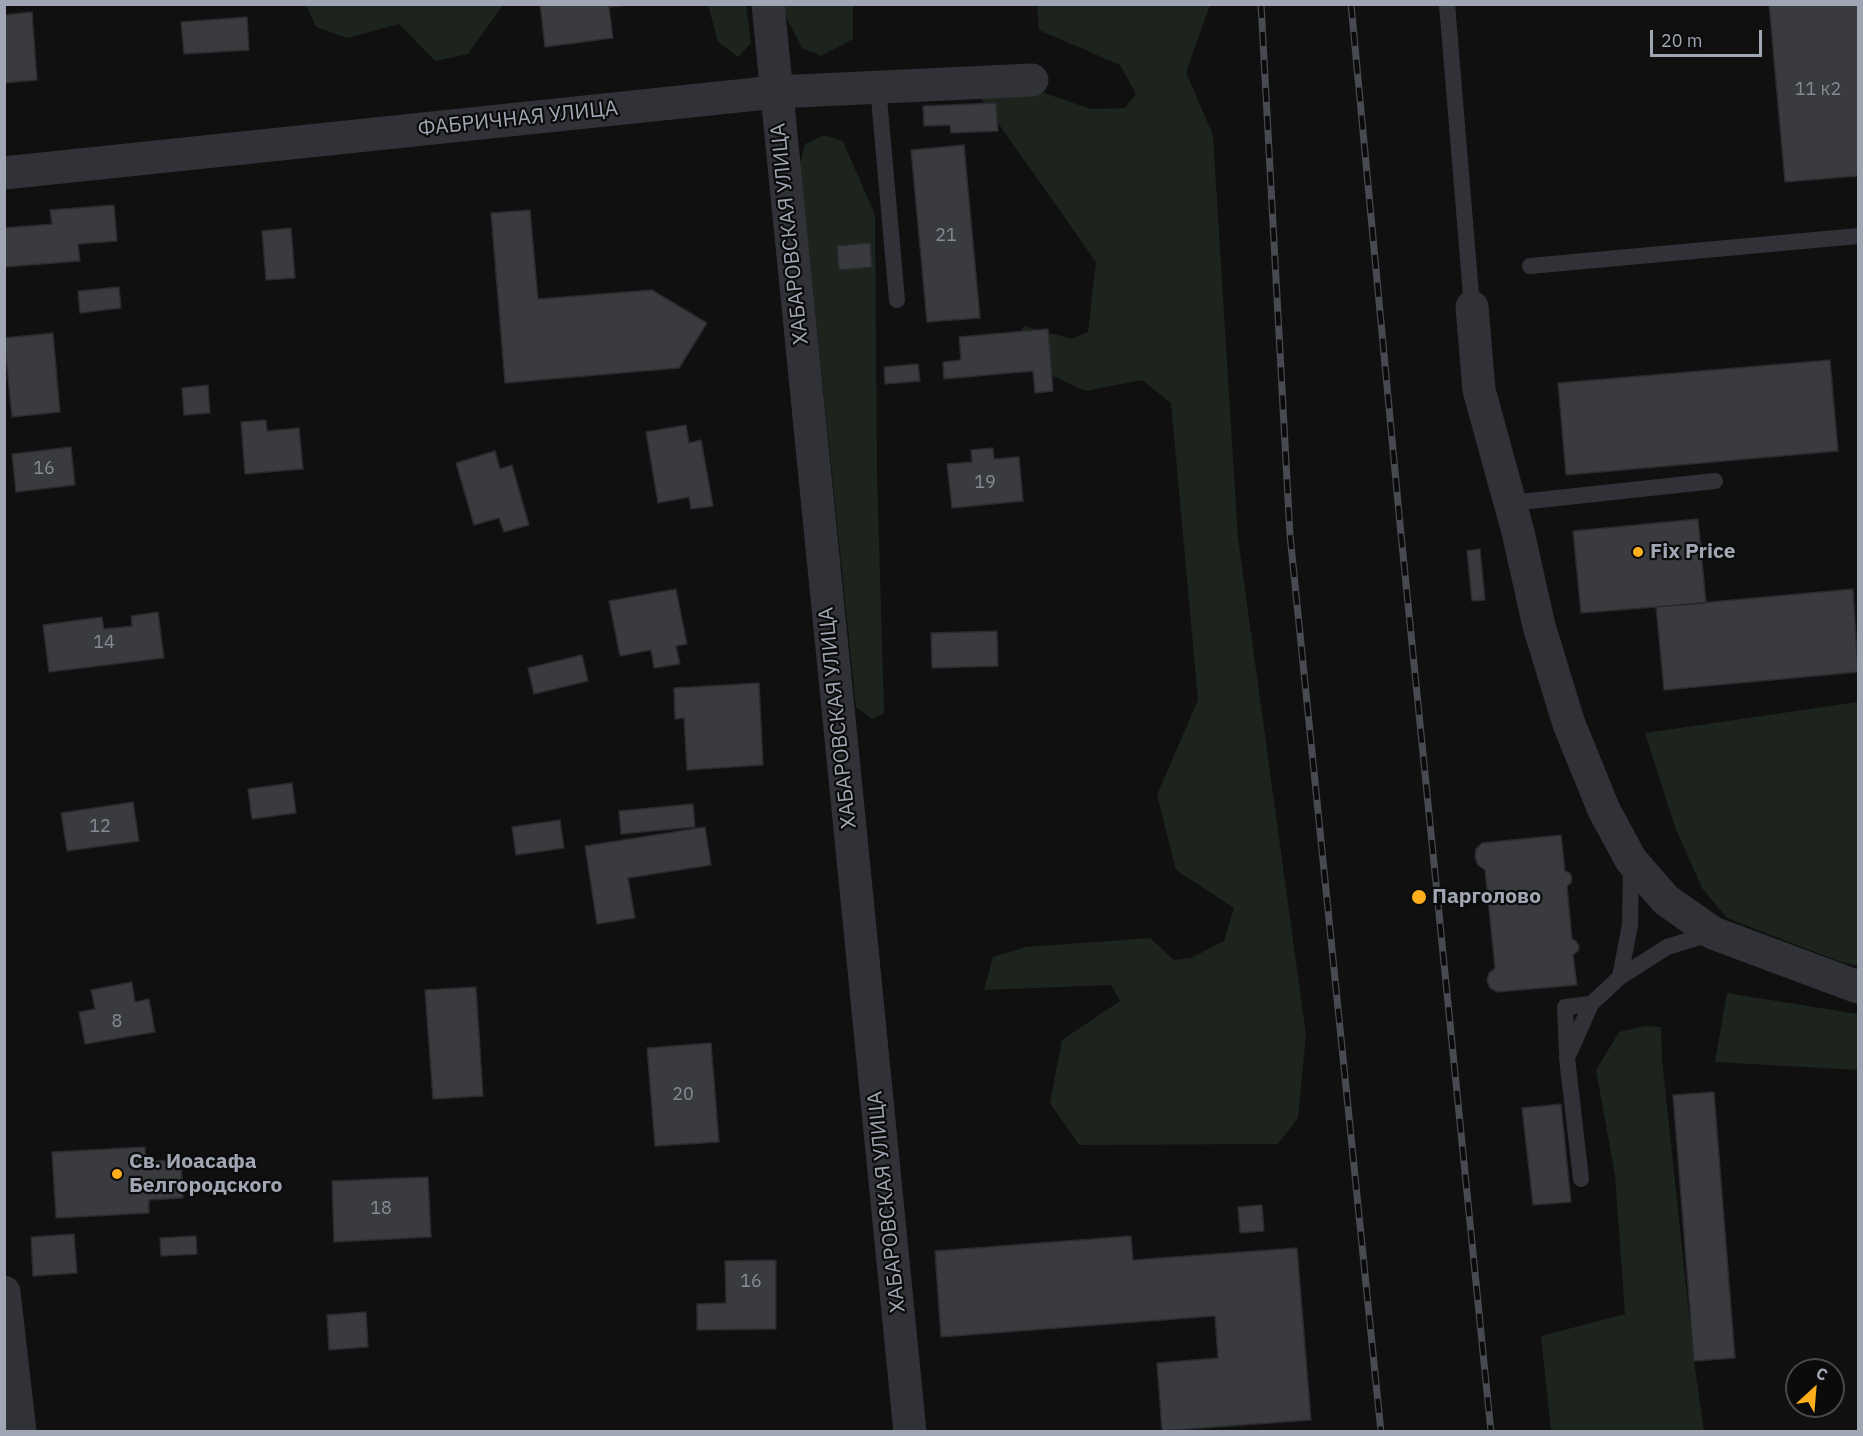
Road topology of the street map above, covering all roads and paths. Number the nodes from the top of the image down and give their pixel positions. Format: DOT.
graph roads {
  1 [pos="768,4"];
  2 [pos="1447,4"];
  3 [pos="1032,80"];
  4 [pos="878,87"];
  5 [pos="776,92"];
  6 [pos="4,173"];
  7 [pos="1858,236"];
  8 [pos="1530,266"];
  9 [pos="897,300"];
  10 [pos="1472,307"];
  11 [pos="1715,481"];
  12 [pos="1511,503"];
  13 [pos="1631,860"];
  14 [pos="1713,933"];
  15 [pos="1620,977"];
  16 [pos="1858,987"];
  17 [pos="1581,1179"];
  18 [pos="4,1292"];
  19 [pos="20,1431"];
  20 [pos="910,1431"];
  1 -- 5 [label="street, ХАБАРОВСКАЯ УЛИЦА"];
  2 -- 10 [label="lane"];
  3 -- 4 [label="street, ФАБРИЧНАЯ УЛИЦА"];
  4 -- 5 [label="street, ФАБРИЧНАЯ УЛИЦА"];
  4 -- 9 [label="lane"];
  5 -- 6 [label="street, ФАБРИЧНАЯ УЛИЦА"];
  5 -- 20 [label="street, ХАБАРОВСКАЯ УЛИЦА"];
  7 -- 8 [label="lane"];
  10 -- 12 [label="street"];
  11 -- 12 [label="lane"];
  12 -- 13 [label="street"];
  13 -- 14 [label="street"];
  13 -- 15 [label="lane"];
  14 -- 15 [label="lane"];
  14 -- 16 [label="street"];
  15 -- 17 [label="lane"];
  18 -- 19 [label="street"];
}
